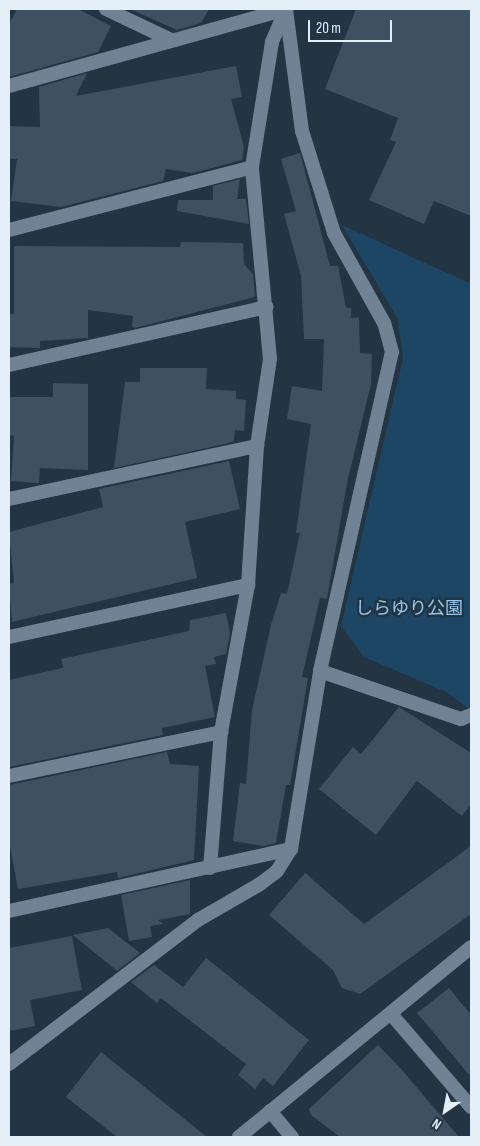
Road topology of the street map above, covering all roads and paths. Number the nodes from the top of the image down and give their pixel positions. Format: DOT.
graph roads {
  1 [pos="106,9"];
  2 [pos="286,9"];
  3 [pos="169,39"];
  4 [pos="9,86"];
  5 [pos="252,167"];
  6 [pos="9,230"];
  7 [pos="267,307"];
  8 [pos="9,366"];
  9 [pos="257,446"];
  10 [pos="9,499"];
  11 [pos="248,585"];
  12 [pos="9,637"];
  13 [pos="320,671"];
  14 [pos="468,720"];
  15 [pos="221,732"];
  16 [pos="9,776"];
  17 [pos="291,849"];
  18 [pos="210,868"];
  19 [pos="9,911"];
  20 [pos="471,947"];
  21 [pos="391,1014"];
  22 [pos="9,1064"];
  23 [pos="471,1107"];
  24 [pos="270,1111"];
  25 [pos="239,1137"];
  26 [pos="292,1137"];
  1 -- 3 [label="street"];
  2 -- 3 [label="street"];
  2 -- 5 [label="street"];
  2 -- 13 [label="street"];
  3 -- 4 [label="street"];
  5 -- 6 [label="street"];
  5 -- 7 [label="street"];
  7 -- 8 [label="street"];
  7 -- 9 [label="street"];
  9 -- 10 [label="street"];
  9 -- 11 [label="street"];
  11 -- 12 [label="street"];
  11 -- 15 [label="street"];
  13 -- 14 [label="street"];
  13 -- 17 [label="street"];
  15 -- 16 [label="street"];
  15 -- 18 [label="street"];
  17 -- 18 [label="street"];
  17 -- 22 [label="street"];
  18 -- 19 [label="street"];
  20 -- 21 [label="street"];
  21 -- 23 [label="street"];
  21 -- 24 [label="street"];
  24 -- 25 [label="street"];
  24 -- 26 [label="street"];
}
